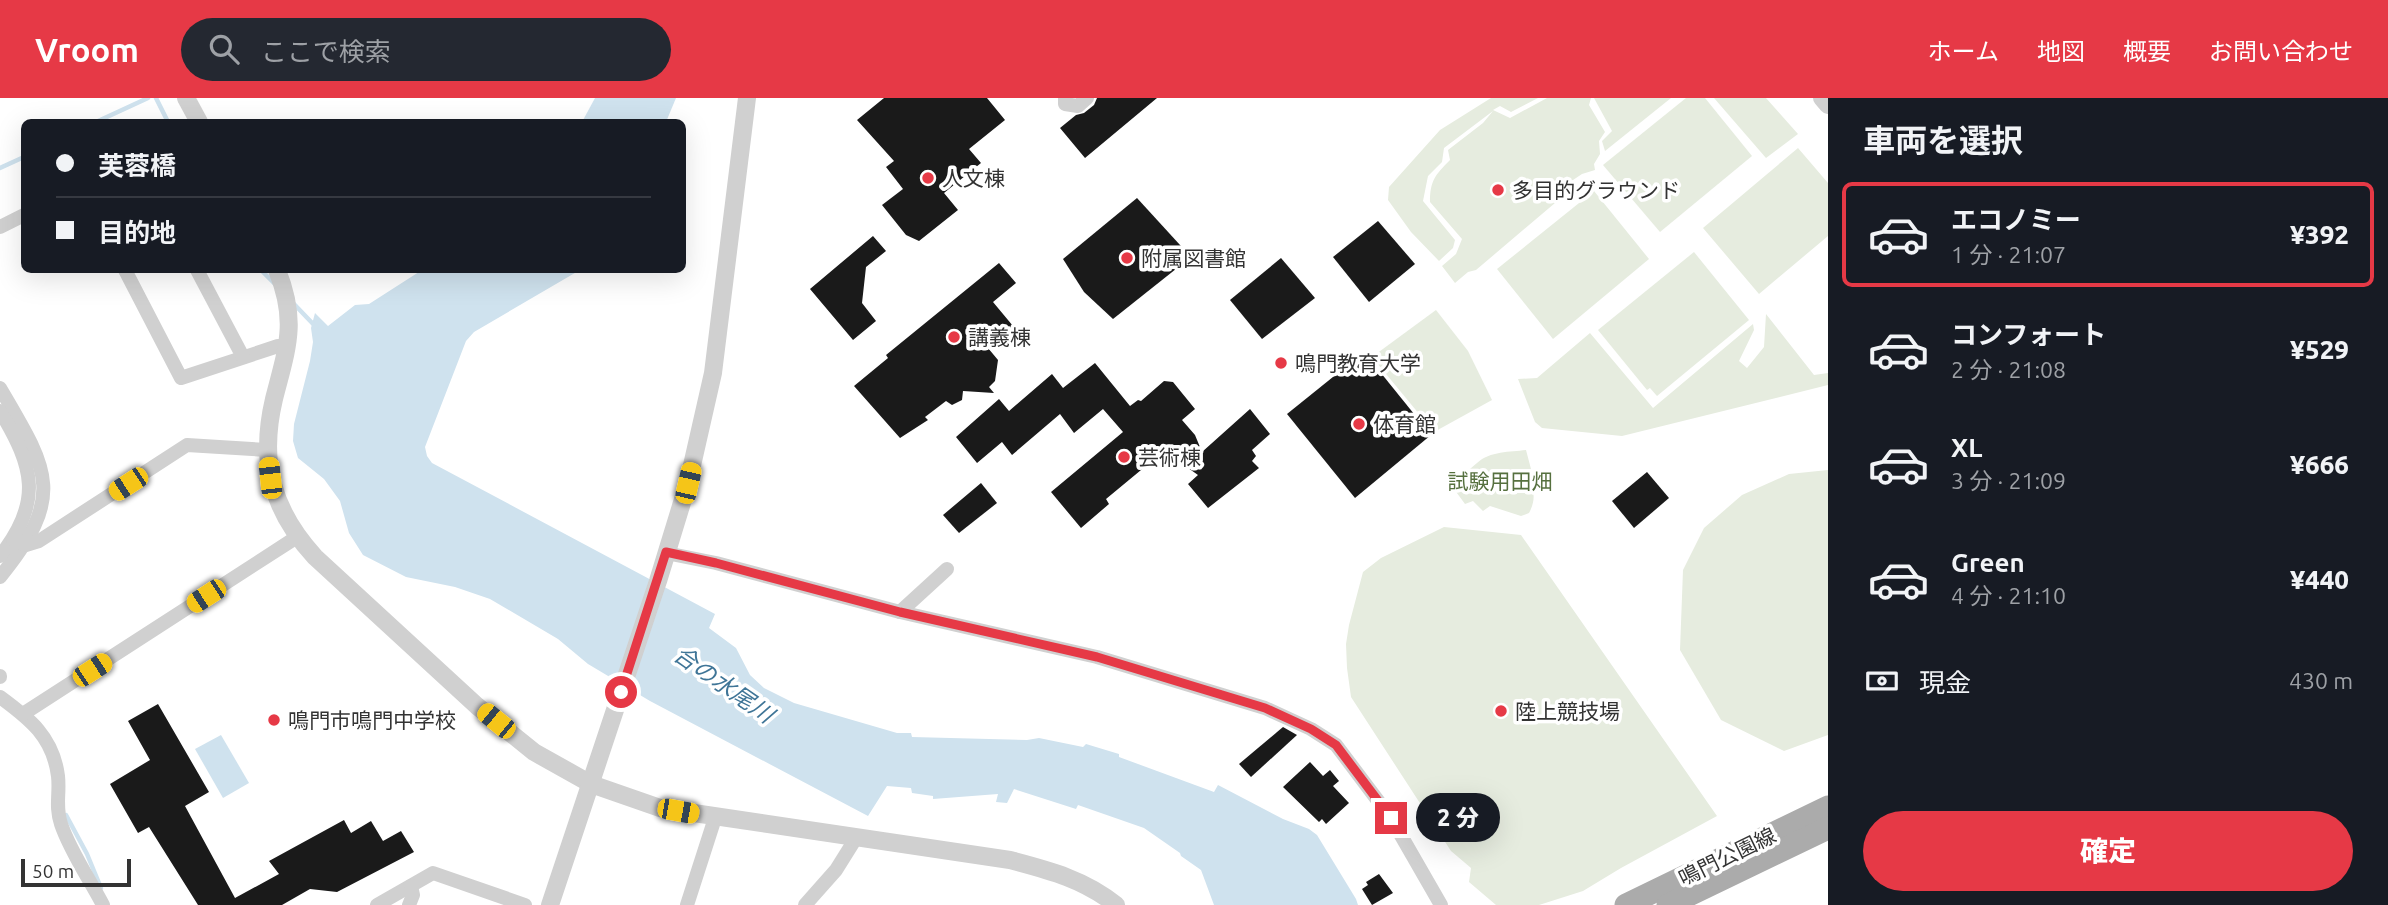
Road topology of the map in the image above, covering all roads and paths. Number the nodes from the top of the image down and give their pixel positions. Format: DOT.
graph roads {
  1 [pos="186,98"];
  2 [pos="747,98"];
  3 [pos="1065,98"];
  4 [pos="1087,98"];
  5 [pos="1822,98"];
  6 [pos="1828,105"];
  7 [pos="197,119"];
  8 [pos="21,216"];
  9 [pos="0,227"];
  10 [pos="127,273"];
  11 [pos="199,273"];
  12 [pos="277,273"];
  13 [pos="288,346"];
  14 [pos="243,357"];
  15 [pos="0,388"];
  16 [pos="0,411"];
  17 [pos="267,450"];
  18 [pos="297,537"];
  19 [pos="19,542"];
  20 [pos="666,552"];
  21 [pos="0,556"];
  22 [pos="947,569"];
  23 [pos="0,577"];
  24 [pos="900,612"];
  25 [pos="0,697"];
  26 [pos="23,714"];
  27 [pos="591,783"];
  28 [pos="1828,807"];
  29 [pos="715,818"];
  30 [pos="1828,828"];
  31 [pos="856,838"];
  32 [pos="411,886"];
  33 [pos="1104,901"];
  34 [pos="103,905"];
  35 [pos="377,905"];
  36 [pos="410,905"];
  37 [pos="525,905"];
  38 [pos="550,905"];
  39 [pos="687,905"];
  40 [pos="805,905"];
  41 [pos="1441,905"];
  42 [pos="1626,905"];
  43 [pos="1668,905"];
  1 -- 7 [label="street"];
  2 -- 20 [label="street"];
  3 -- 4 [label="street"];
  5 -- 6 [label="street"];
  8 -- 9 [label="street"];
  10 -- 14 [label="street"];
  11 -- 14 [label="street"];
  12 -- 13 [label="street"];
  13 -- 14 [label="street"];
  13 -- 17 [label="street"];
  15 -- 19 [label="street"];
  16 -- 19 [label="street"];
  17 -- 18 [label="street"];
  17 -- 19 [label="street"];
  18 -- 26 [label="street"];
  18 -- 27 [label="street"];
  19 -- 21 [label="street"];
  19 -- 23 [label="street"];
  20 -- 24 [label="street"];
  20 -- 27 [label="street"];
  22 -- 24 [label="street"];
  24 -- 41 [label="street"];
  25 -- 26 [label="street"];
  26 -- 34 [label="street"];
  27 -- 29 [label="street"];
  27 -- 38 [label="street"];
  28 -- 42 [label="main road, 鳴門公園線"];
  29 -- 31 [label="street"];
  29 -- 39 [label="street"];
  30 -- 43 [label="main road, 鳴門公園線"];
  31 -- 33 [label="street"];
  31 -- 40 [label="street"];
  32 -- 35 [label="street"];
  32 -- 36 [label="street"];
  32 -- 37 [label="street"];
}
